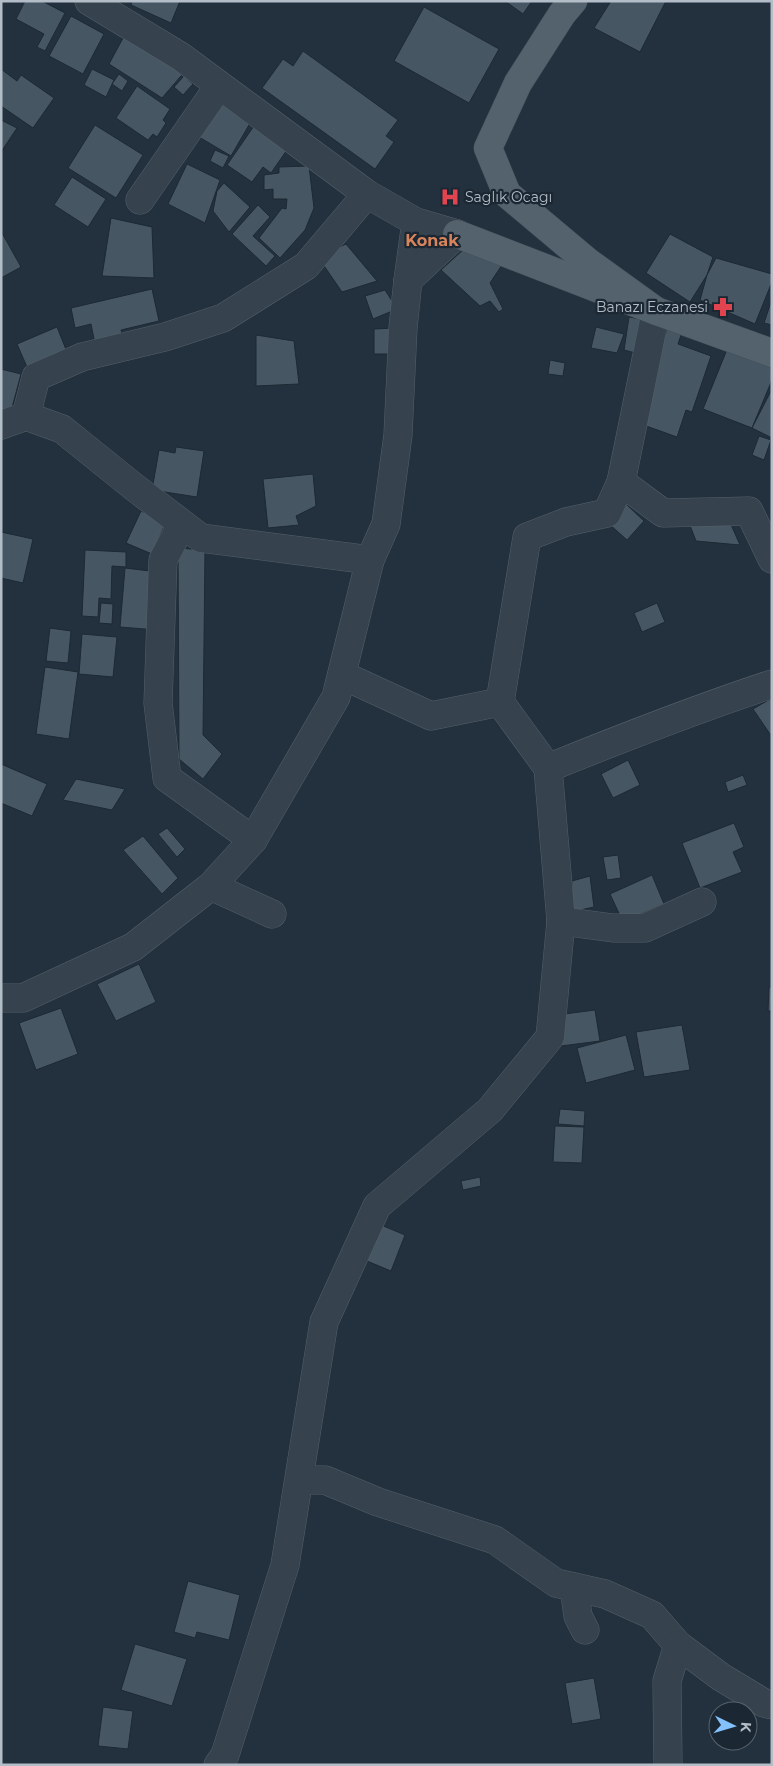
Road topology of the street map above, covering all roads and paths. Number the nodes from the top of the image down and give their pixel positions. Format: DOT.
graph roads {
  1 [pos="89,1"];
  2 [pos="573,1"];
  3 [pos="219,86"];
  4 [pos="367,194"];
  5 [pos="140,200"];
  6 [pos="416,222"];
  7 [pos="457,234"];
  8 [pos="408,280"];
  9 [pos="656,311"];
  10 [pos="772,353"];
  11 [pos="14,421"];
  12 [pos="621,482"];
  13 [pos="182,524"];
  14 [pos="772,559"];
  15 [pos="370,560"];
  16 [pos="342,675"];
  17 [pos="772,684"];
  18 [pos="500,702"];
  19 [pos="548,768"];
  20 [pos="253,840"];
  21 [pos="211,886"];
  22 [pos="702,902"];
  23 [pos="272,914"];
  24 [pos="561,921"];
  25 [pos="1,998"];
  26 [pos="300,1480"];
  27 [pos="574,1587"];
  28 [pos="586,1630"];
  29 [pos="678,1645"];
  30 [pos="772,1704"];
  31 [pos="218,1765"];
  32 [pos="668,1765"];
  1 -- 3 [label="street"];
  2 -- 9 [label="main road"];
  3 -- 4 [label="street"];
  3 -- 5 [label="street"];
  4 -- 6 [label="street"];
  4 -- 11 [label="street"];
  6 -- 7 [label="street"];
  6 -- 8 [label="street"];
  7 -- 8 [label="street"];
  7 -- 9 [label="main road"];
  8 -- 15 [label="street"];
  9 -- 10 [label="main road"];
  9 -- 12 [label="street"];
  11 -- 13 [label="street"];
  12 -- 14 [label="street"];
  12 -- 18 [label="street"];
  13 -- 15 [label="street"];
  13 -- 20 [label="street"];
  15 -- 16 [label="street"];
  16 -- 18 [label="street"];
  16 -- 20 [label="street"];
  17 -- 19 [label="street"];
  18 -- 19 [label="street"];
  19 -- 24 [label="street"];
  20 -- 21 [label="street"];
  21 -- 23 [label="street"];
  21 -- 25 [label="street"];
  22 -- 24 [label="street"];
  24 -- 26 [label="street"];
  26 -- 27 [label="street"];
  26 -- 31 [label="street"];
  27 -- 28 [label="street"];
  27 -- 29 [label="street"];
  29 -- 30 [label="street"];
  29 -- 32 [label="street"];
}
